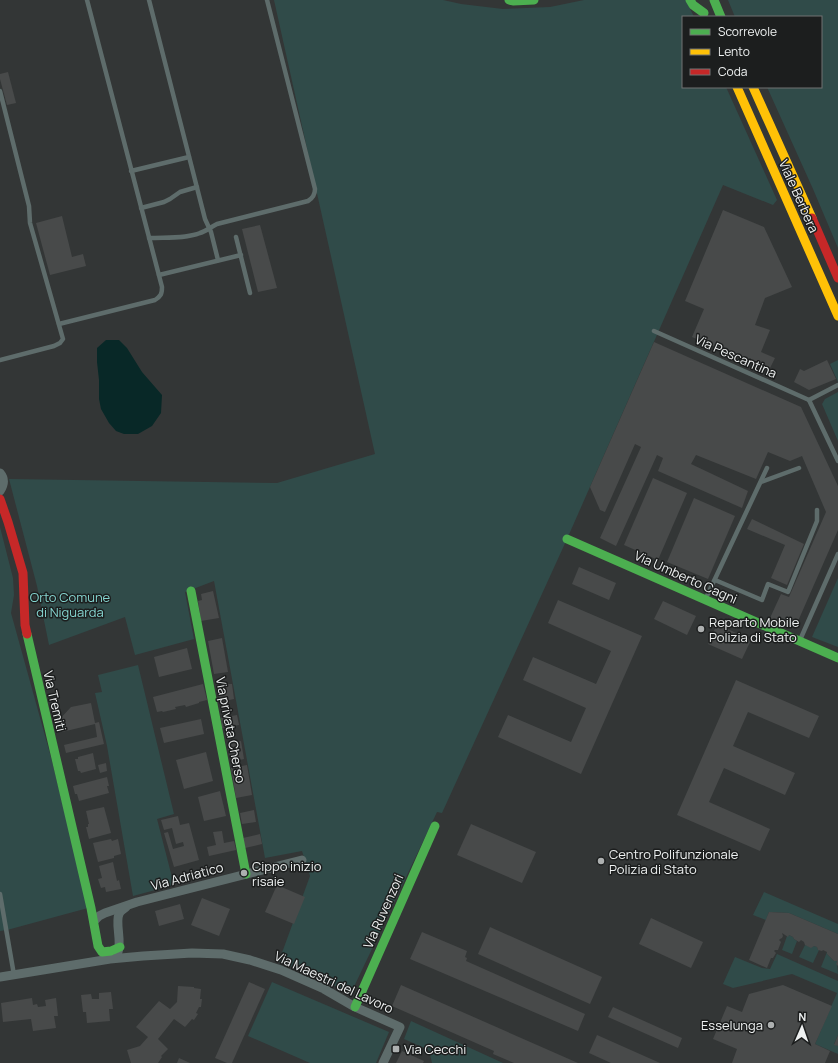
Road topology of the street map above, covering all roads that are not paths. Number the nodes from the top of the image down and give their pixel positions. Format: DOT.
graph roads {
  1 [pos="87,0"];
  2 [pos="149,0"];
  3 [pos="267,0"];
  4 [pos="509,0"];
  5 [pos="534,0"];
  6 [pos="690,0"];
  7 [pos="698,0"];
  8 [pos="714,0"];
  9 [pos="705,15"];
  10 [pos="721,16"];
  11 [pos="737,88"];
  12 [pos="752,88"];
  13 [pos="0,91"];
  14 [pos="189,157"];
  15 [pos="131,171"];
  16 [pos="197,187"];
  17 [pos="141,208"];
  18 [pos="209,227"];
  19 [pos="236,236"];
  20 [pos="149,238"];
  21 [pos="241,254"];
  22 [pos="218,260"];
  23 [pos="159,275"];
  24 [pos="838,278"];
  25 [pos="250,293"];
  26 [pos="838,316"];
  27 [pos="59,324"];
  28 [pos="654,331"];
  29 [pos="0,360"];
  30 [pos="838,385"];
  31 [pos="810,400"];
  32 [pos="838,461"];
  33 [pos="767,468"];
  34 [pos="800,468"];
  35 [pos="0,472"];
  36 [pos="761,482"];
  37 [pos="0,491"];
  38 [pos="0,499"];
  39 [pos="817,510"];
  40 [pos="567,539"];
  41 [pos="838,554"];
  42 [pos="715,580"];
  43 [pos="191,591"];
  44 [pos="705,600"];
  45 [pos="800,641"];
  46 [pos="838,658"];
  47 [pos="435,826"];
  48 [pos="302,860"];
  49 [pos="246,874"];
  50 [pos="0,894"];
  51 [pos="126,907"];
  52 [pos="91,908"];
  53 [pos="105,913"];
  54 [pos="118,919"];
  55 [pos="94,921"];
  56 [pos="98,946"];
  57 [pos="120,947"];
  58 [pos="131,957"];
  59 [pos="110,959"];
  60 [pos="90,962"];
  61 [pos="14,975"];
  62 [pos="0,977"];
  63 [pos="355,1007"];
  64 [pos="383,1063"];
  1 -- 15 [label="lane"];
  2 -- 14 [label="lane"];
  3 -- 18 [label="lane"];
  4 -- 5 [label="street"];
  6 -- 9 [label="street"];
  7 -- 9 [label="street"];
  8 -- 10 [label="street"];
  11 -- 26 [label="street, Viale Berbera"];
  12 -- 24 [label="street, Viale Berbera"];
  13 -- 27 [label="lane"];
  14 -- 15 [label="lane"];
  14 -- 16 [label="lane"];
  15 -- 17 [label="lane"];
  16 -- 17 [label="lane"];
  16 -- 18 [label="lane"];
  17 -- 20 [label="lane"];
  18 -- 20 [label="lane"];
  18 -- 22 [label="lane"];
  19 -- 21 [label="lane"];
  20 -- 23 [label="lane"];
  21 -- 22 [label="lane"];
  21 -- 25 [label="lane"];
  22 -- 23 [label="lane"];
  23 -- 27 [label="lane"];
  27 -- 29 [label="lane"];
  28 -- 31 [label="lane, Via Pescantina"];
  30 -- 31 [label="lane"];
  31 -- 32 [label="lane"];
  33 -- 36 [label="lane"];
  34 -- 36 [label="lane"];
  35 -- 37 [label="street"];
  36 -- 42 [label="lane"];
  38 -- 52 [label="street, Via Tremiti"];
  39 -- 42 [label="lane"];
  40 -- 44 [label="street, Via Umberto Cagni"];
  41 -- 45 [label="lane"];
  42 -- 44 [label="lane"];
  43 -- 49 [label="street, Via privata Cherso"];
  44 -- 45 [label="street, Via Umberto Cagni"];
  45 -- 46 [label="street, Via Umberto Cagni"];
  47 -- 63 [label="street, Via Ruvenzori"];
  48 -- 49 [label="street, Via Adriatico"];
  49 -- 51 [label="street, Via Adriatico"];
  50 -- 61 [label="lane"];
  51 -- 53 [label="street, Via Adriatico"];
  51 -- 54 [label="street"];
  52 -- 53 [label="street"];
  52 -- 55 [label="street, Via Tremiti"];
  53 -- 54 [label="street"];
  53 -- 55 [label="street, Via Adriatico"];
  54 -- 57 [label="street"];
  55 -- 56 [label="street"];
  56 -- 57 [label="street"];
  56 -- 60 [label="street"];
  57 -- 58 [label="street"];
  57 -- 59 [label="street"];
  58 -- 59 [label="street, Via Maestri del Lavoro"];
  58 -- 63 [label="street, Via Maestri del Lavoro"];
  59 -- 60 [label="street, Via Maestri del Lavoro"];
  60 -- 61 [label="street, Via Maestri del Lavoro"];
  61 -- 62 [label="street, Via Maestri del Lavoro"];
  63 -- 64 [label="street, Via Maestri del Lavoro"];
}
